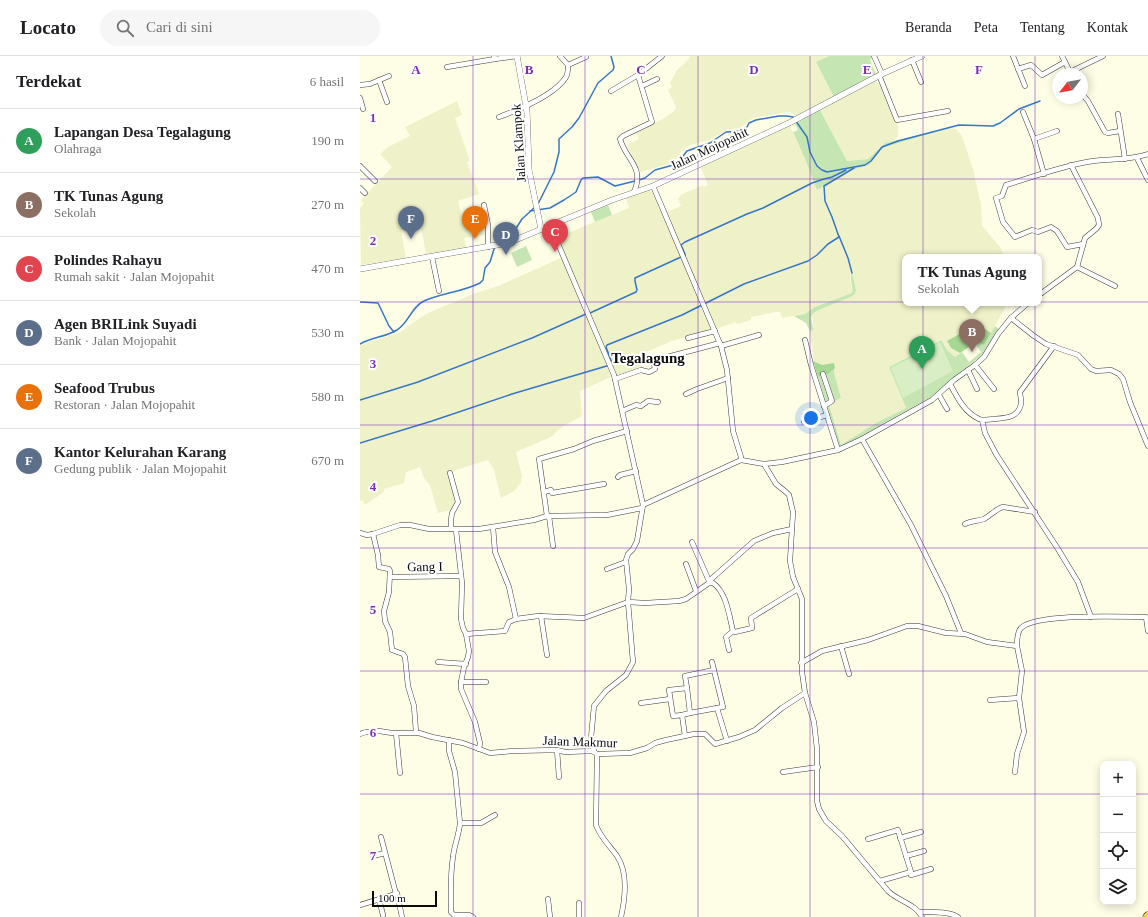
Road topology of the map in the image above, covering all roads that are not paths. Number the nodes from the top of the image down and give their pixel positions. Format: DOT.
graph roads {
  1 [pos="517,56"];
  2 [pos="560,56"];
  3 [pos="662,56"];
  4 [pos="874,56"];
  5 [pos="922,56"];
  6 [pos="1013,56"];
  7 [pos="1062,56"];
  8 [pos="1103,56"];
  9 [pos="586,57"];
  10 [pos="495,58"];
  11 [pos="911,59"];
  12 [pos="1065,62"];
  13 [pos="568,65"];
  14 [pos="447,67"];
  15 [pos="1068,68"];
  16 [pos="1080,68"];
  17 [pos="1018,69"];
  18 [pos="638,74"];
  19 [pos="880,75"];
  20 [pos="389,76"];
  21 [pos="379,80"];
  22 [pos="657,80"];
  23 [pos="922,82"];
  24 [pos="360,85"];
  25 [pos="642,86"];
  26 [pos="1025,86"];
  27 [pos="611,90"];
  28 [pos="360,98"];
  29 [pos="1088,101"];
  30 [pos="387,102"];
  31 [pos="527,105"];
  32 [pos="363,109"];
  33 [pos="948,111"];
  34 [pos="1023,112"];
  35 [pos="1118,114"];
  36 [pos="499,117"];
  37 [pos="1057,131"];
  38 [pos="1120,131"];
  39 [pos="1034,139"];
  40 [pos="1148,154"];
  41 [pos="1138,158"];
  42 [pos="1125,159"];
  43 [pos="1071,165"];
  44 [pos="360,166"];
  45 [pos="1044,174"];
  46 [pos="1148,180"];
  47 [pos="375,181"];
  48 [pos="653,186"];
  49 [pos="360,188"];
  50 [pos="365,192"];
  51 [pos="634,192"];
  52 [pos="484,205"];
  53 [pos="550,225"];
  54 [pos="541,229"];
  55 [pos="1082,244"];
  56 [pos="490,247"];
  57 [pos="432,257"];
  58 [pos="1077,267"];
  59 [pos="360,269"];
  60 [pos="1115,286"];
  61 [pos="439,292"];
  62 [pos="1042,293"];
  63 [pos="1025,306"];
  64 [pos="1012,318"];
  65 [pos="715,331"];
  66 [pos="759,335"];
  67 [pos="688,338"];
  68 [pos="805,340"];
  69 [pos="720,345"];
  70 [pos="1054,346"];
  71 [pos="975,365"];
  72 [pos="968,370"];
  73 [pos="823,374"];
  74 [pos="615,378"];
  75 [pos="728,378"];
  76 [pos="950,384"];
  77 [pos="994,388"];
  78 [pos="977,389"];
  79 [pos="686,394"];
  80 [pos="939,395"];
  81 [pos="658,402"];
  82 [pos="824,406"];
  83 [pos="948,409"];
  84 [pos="622,411"];
  85 [pos="827,415"];
  86 [pos="982,420"];
  87 [pos="804,422"];
  88 [pos="1141,429"];
  89 [pos="1148,430"];
  90 [pos="627,431"];
  91 [pos="862,439"];
  92 [pos="1148,446"];
  93 [pos="838,450"];
  94 [pos="741,460"];
  95 [pos="764,464"];
  96 [pos="636,471"];
  97 [pos="450,472"];
  98 [pos="618,477"];
  99 [pos="604,484"];
  100 [pos="544,492"];
  101 [pos="642,506"];
  102 [pos="1035,512"];
  103 [pos="548,516"];
  104 [pos="965,524"];
  105 [pos="493,528"];
  106 [pos="792,529"];
  107 [pos="454,530"];
  108 [pos="360,533"];
  109 [pos="373,534"];
  110 [pos="692,542"];
  111 [pos="553,546"];
  112 [pos="626,562"];
  113 [pos="686,564"];
  114 [pos="607,569"];
  115 [pos="461,576"];
  116 [pos="390,578"];
  117 [pos="709,582"];
  118 [pos="798,589"];
  119 [pos="696,591"];
  120 [pos="628,602"];
  121 [pos="542,616"];
  122 [pos="1091,617"];
  123 [pos="1147,617"];
  124 [pos="516,619"];
  125 [pos="733,631"];
  126 [pos="1148,631"];
  127 [pos="961,633"];
  128 [pos="466,634"];
  129 [pos="841,646"];
  130 [pos="1016,646"];
  131 [pos="729,650"];
  132 [pos="547,655"];
  133 [pos="438,662"];
  134 [pos="712,662"];
  135 [pos="801,663"];
  136 [pos="466,664"];
  137 [pos="714,670"];
  138 [pos="849,674"];
  139 [pos="461,682"];
  140 [pos="486,682"];
  141 [pos="687,688"];
  142 [pos="805,693"];
  143 [pos="1019,698"];
  144 [pos="670,699"];
  145 [pos="990,700"];
  146 [pos="641,703"];
  147 [pos="717,708"];
  148 [pos="690,713"];
  149 [pos="682,715"];
  150 [pos="416,732"];
  151 [pos="396,733"];
  152 [pos="360,734"];
  153 [pos="684,736"];
  154 [pos="449,740"];
  155 [pos="727,741"];
  156 [pos="479,749"];
  157 [pos="557,750"];
  158 [pos="595,753"];
  159 [pos="818,767"];
  160 [pos="783,772"];
  161 [pos="1015,772"];
  162 [pos="400,773"];
  163 [pos="559,777"];
  164 [pos="495,815"];
  165 [pos="460,823"];
  166 [pos="921,832"];
  167 [pos="381,837"];
  168 [pos="900,838"];
  169 [pos="868,839"];
  170 [pos="924,850"];
  171 [pos="385,852"];
  172 [pos="373,856"];
  173 [pos="906,856"];
  174 [pos="931,869"];
  175 [pos="911,872"];
  176 [pos="880,881"];
  177 [pos="397,893"];
  178 [pos="379,899"];
  179 [pos="548,899"];
  180 [pos="579,902"];
  181 [pos="360,905"];
  182 [pos="383,915"];
  183 [pos="921,915"];
  184 [pos="402,917"];
  185 [pos="472,917"];
  186 [pos="550,917"];
  187 [pos="579,917"];
  188 [pos="621,917"];
  189 [pos="958,917"];
  1 -- 10 [label="street"];
  1 -- 31 [label="street, Jalan Klampok"];
  2 -- 13 [label="street"];
  3 -- 18 [label="street"];
  4 -- 19 [label="street"];
  5 -- 11 [label="street, Jalan Mojopahit"];
  6 -- 17 [label="street"];
  7 -- 12 [label="street"];
  8 -- 16 [label="street"];
  9 -- 13 [label="street"];
  10 -- 14 [label="street"];
  11 -- 19 [label="street, Jalan Mojopahit"];
  11 -- 23 [label="street"];
  12 -- 15 [label="street"];
  12 -- 17 [label="street"];
  13 -- 31 [label="street"];
  17 -- 26 [label="street"];
  18 -- 25 [label="street"];
  18 -- 27 [label="street"];
  19 -- 33 [label="street"];
  19 -- 48 [label="street, Jalan Mojopahit"];
  20 -- 21 [label="street"];
  21 -- 24 [label="street"];
  21 -- 30 [label="street"];
  22 -- 25 [label="street"];
  25 -- 51 [label="street"];
  28 -- 32 [label="street"];
  29 -- 38 [label="street"];
  31 -- 36 [label="street"];
  31 -- 54 [label="street, Jalan Klampok"];
  34 -- 39 [label="street"];
  35 -- 38 [label="street"];
  37 -- 39 [label="street"];
  38 -- 42 [label="street"];
  39 -- 45 [label="street"];
  40 -- 41 [label="street"];
  41 -- 42 [label="street"];
  41 -- 46 [label="street"];
  42 -- 43 [label="street"];
  43 -- 45 [label="street"];
  43 -- 55 [label="street"];
  44 -- 47 [label="street"];
  45 -- 55 [label="street"];
  48 -- 51 [label="street, Jalan Mojopahit"];
  48 -- 65 [label="street"];
  49 -- 50 [label="street"];
  51 -- 53 [label="street, Jalan Mojopahit"];
  52 -- 56 [label="street"];
  53 -- 54 [label="street, Jalan Mojopahit"];
  53 -- 74 [label="street"];
  54 -- 56 [label="street, Jalan Mojopahit"];
  55 -- 58 [label="street"];
  56 -- 57 [label="street"];
  57 -- 59 [label="street"];
  57 -- 61 [label="street"];
  58 -- 60 [label="street"];
  58 -- 62 [label="street"];
  63 -- 64 [label="street"];
  64 -- 70 [label="street"];
  64 -- 71 [label="street"];
  65 -- 67 [label="street"];
  65 -- 69 [label="street"];
  66 -- 69 [label="street"];
  68 -- 82 [label="street"];
  69 -- 74 [label="street"];
  69 -- 75 [label="street"];
  70 -- 86 [label="street"];
  70 -- 88 [label="street"];
  71 -- 72 [label="street"];
  71 -- 77 [label="street"];
  72 -- 76 [label="street"];
  72 -- 78 [label="street"];
  73 -- 82 [label="street"];
  74 -- 84 [label="street"];
  75 -- 79 [label="street"];
  75 -- 94 [label="street"];
  76 -- 80 [label="street"];
  76 -- 86 [label="street"];
  80 -- 83 [label="street"];
  80 -- 91 [label="street"];
  81 -- 84 [label="street"];
  82 -- 85 [label="street"];
  84 -- 90 [label="street"];
  85 -- 87 [label="street"];
  85 -- 93 [label="street"];
  86 -- 102 [label="street"];
  88 -- 89 [label="street"];
  88 -- 92 [label="street"];
  90 -- 96 [label="street"];
  90 -- 100 [label="street"];
  91 -- 93 [label="street"];
  91 -- 127 [label="street"];
  93 -- 95 [label="street"];
  94 -- 95 [label="street"];
  94 -- 101 [label="street"];
  95 -- 106 [label="street"];
  96 -- 98 [label="street"];
  96 -- 101 [label="street"];
  97 -- 107 [label="street"];
  99 -- 100 [label="street"];
  100 -- 103 [label="street"];
  101 -- 103 [label="street"];
  101 -- 112 [label="street"];
  102 -- 104 [label="street"];
  102 -- 122 [label="street"];
  103 -- 105 [label="street"];
  103 -- 111 [label="street"];
  105 -- 107 [label="street"];
  105 -- 124 [label="street"];
  106 -- 117 [label="street"];
  106 -- 118 [label="street"];
  107 -- 109 [label="street"];
  107 -- 115 [label="street"];
  108 -- 109 [label="street"];
  109 -- 116 [label="street"];
  110 -- 117 [label="street"];
  112 -- 114 [label="street"];
  112 -- 120 [label="street"];
  113 -- 119 [label="street"];
  115 -- 116 [label="street, Gang I"];
  115 -- 128 [label="street"];
  116 -- 150 [label="street"];
  117 -- 119 [label="street"];
  117 -- 125 [label="street"];
  118 -- 125 [label="street"];
  118 -- 135 [label="street"];
  119 -- 120 [label="street"];
  120 -- 121 [label="street"];
  120 -- 158 [label="street"];
  121 -- 124 [label="street"];
  121 -- 132 [label="street"];
  122 -- 123 [label="street"];
  122 -- 130 [label="street"];
  123 -- 126 [label="street"];
  124 -- 128 [label="street"];
  125 -- 131 [label="street"];
  127 -- 129 [label="street"];
  127 -- 130 [label="street"];
  128 -- 136 [label="street"];
  129 -- 135 [label="street"];
  129 -- 138 [label="street"];
  130 -- 143 [label="street"];
  133 -- 136 [label="street"];
  134 -- 137 [label="street"];
  135 -- 142 [label="street"];
  136 -- 139 [label="street"];
  137 -- 141 [label="street"];
  137 -- 147 [label="street"];
  139 -- 140 [label="street"];
  139 -- 156 [label="street"];
  141 -- 144 [label="street"];
  141 -- 148 [label="street"];
  142 -- 155 [label="street, Jalan Makmur"];
  142 -- 159 [label="street"];
  143 -- 145 [label="street"];
  143 -- 161 [label="street"];
  144 -- 146 [label="street"];
  144 -- 149 [label="street"];
  147 -- 148 [label="street"];
  147 -- 155 [label="street"];
  148 -- 149 [label="street"];
  149 -- 153 [label="street"];
  150 -- 151 [label="street, Jalan Makmur"];
  150 -- 154 [label="street, Jalan Makmur"];
  151 -- 152 [label="street, Jalan Makmur"];
  151 -- 162 [label="street"];
  153 -- 155 [label="street, Jalan Makmur"];
  153 -- 158 [label="street, Jalan Makmur"];
  154 -- 156 [label="street, Jalan Makmur"];
  154 -- 165 [label="street"];
  156 -- 157 [label="street, Jalan Makmur"];
  157 -- 158 [label="street, Jalan Makmur"];
  157 -- 163 [label="street"];
  158 -- 188 [label="street"];
  159 -- 160 [label="street"];
  159 -- 176 [label="street"];
  164 -- 165 [label="street"];
  165 -- 185 [label="street"];
  166 -- 168 [label="street"];
  167 -- 171 [label="street"];
  168 -- 169 [label="street"];
  168 -- 173 [label="street"];
  170 -- 173 [label="street"];
  171 -- 172 [label="street"];
  171 -- 177 [label="street"];
  173 -- 175 [label="street"];
  174 -- 175 [label="street"];
  175 -- 176 [label="street"];
  176 -- 183 [label="street"];
  177 -- 178 [label="street"];
  177 -- 184 [label="street"];
  178 -- 181 [label="street"];
  178 -- 182 [label="street"];
  179 -- 186 [label="street"];
  180 -- 187 [label="street"];
  183 -- 189 [label="street"];
}
